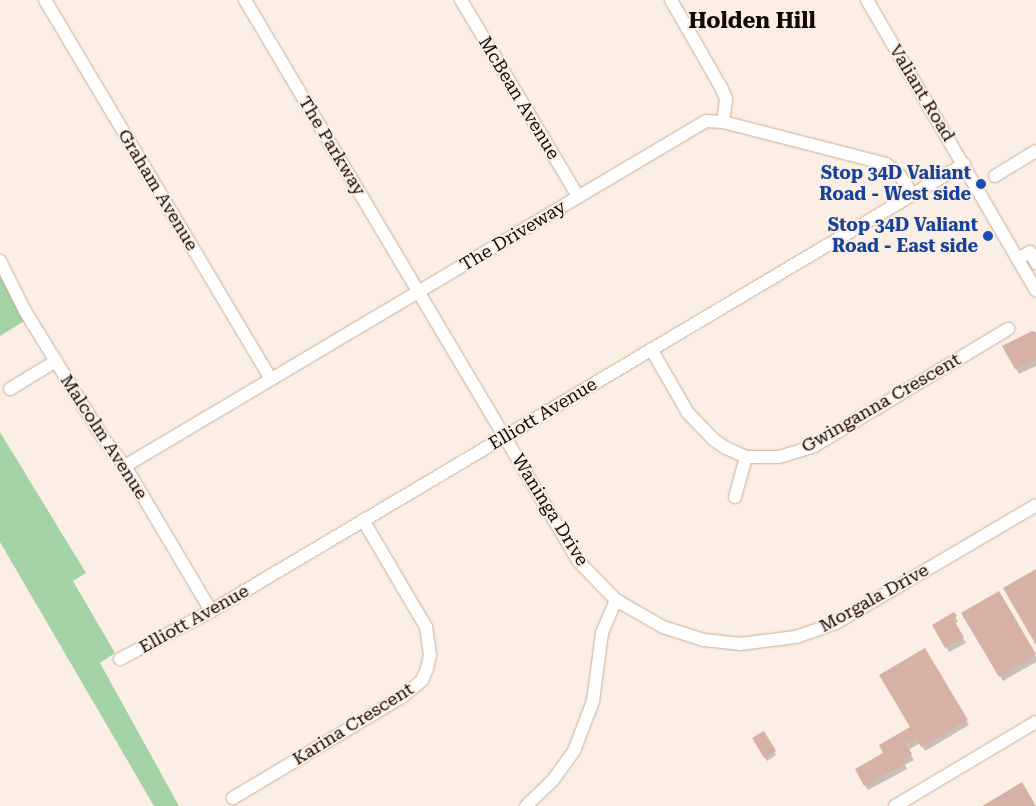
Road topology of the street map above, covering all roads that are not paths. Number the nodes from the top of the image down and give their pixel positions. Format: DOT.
graph roads {
  1 [pos="45,0"];
  2 [pos="245,0"];
  3 [pos="460,0"];
  4 [pos="671,0"];
  5 [pos="867,0"];
  6 [pos="723,122"];
  7 [pos="1036,151"];
  8 [pos="964,164"];
  9 [pos="995,176"];
  10 [pos="912,194"];
  11 [pos="578,196"];
  12 [pos="1018,259"];
  13 [pos="0,262"];
  14 [pos="1036,262"];
  15 [pos="1036,290"];
  16 [pos="419,293"];
  17 [pos="1008,329"];
  18 [pos="651,349"];
  19 [pos="56,361"];
  20 [pos="271,379"];
  21 [pos="10,389"];
  22 [pos="504,437"];
  23 [pos="746,457"];
  24 [pos="125,466"];
  25 [pos="735,497"];
  26 [pos="1036,505"];
  27 [pos="363,520"];
  28 [pos="616,600"];
  29 [pos="211,611"];
  30 [pos="120,659"];
  31 [pos="1036,722"];
  32 [pos="234,798"];
  33 [pos="526,806"];
  34 [pos="895,806"];
  1 -- 20 [label="street, Graham Avenue"];
  2 -- 16 [label="street, The Parkway"];
  3 -- 11 [label="street, McBean Avenue"];
  4 -- 6 [label="street"];
  5 -- 8 [label="street, Valiant Road"];
  6 -- 10 [label="street, The Driveway"];
  6 -- 11 [label="street, The Driveway"];
  7 -- 9 [label="street"];
  8 -- 10 [label="street, Elliott Avenue"];
  8 -- 12 [label="street, Valiant Road"];
  10 -- 18 [label="street, Elliott Avenue"];
  11 -- 16 [label="street, The Driveway"];
  12 -- 14 [label="street"];
  12 -- 15 [label="street, Valiant Road"];
  13 -- 19 [label="street, Malcolm Avenue"];
  16 -- 20 [label="street, The Driveway"];
  16 -- 22 [label="street, Waninga Drive"];
  17 -- 23 [label="street, Gwinganna Crescent"];
  18 -- 22 [label="street, Elliott Avenue"];
  18 -- 23 [label="street, Gwinganna Crescent"];
  19 -- 21 [label="street"];
  19 -- 24 [label="street, Malcolm Avenue"];
  20 -- 24 [label="street, The Driveway"];
  22 -- 27 [label="street, Elliott Avenue"];
  22 -- 28 [label="street, Waninga Drive"];
  23 -- 25 [label="street"];
  24 -- 29 [label="street, Malcolm Avenue"];
  26 -- 28 [label="street, Morgala Drive"];
  27 -- 29 [label="street, Elliott Avenue"];
  27 -- 32 [label="street, Karina Crescent"];
  28 -- 33 [label="street"];
  29 -- 30 [label="street, Elliott Avenue"];
  31 -- 34 [label="street"];
}
